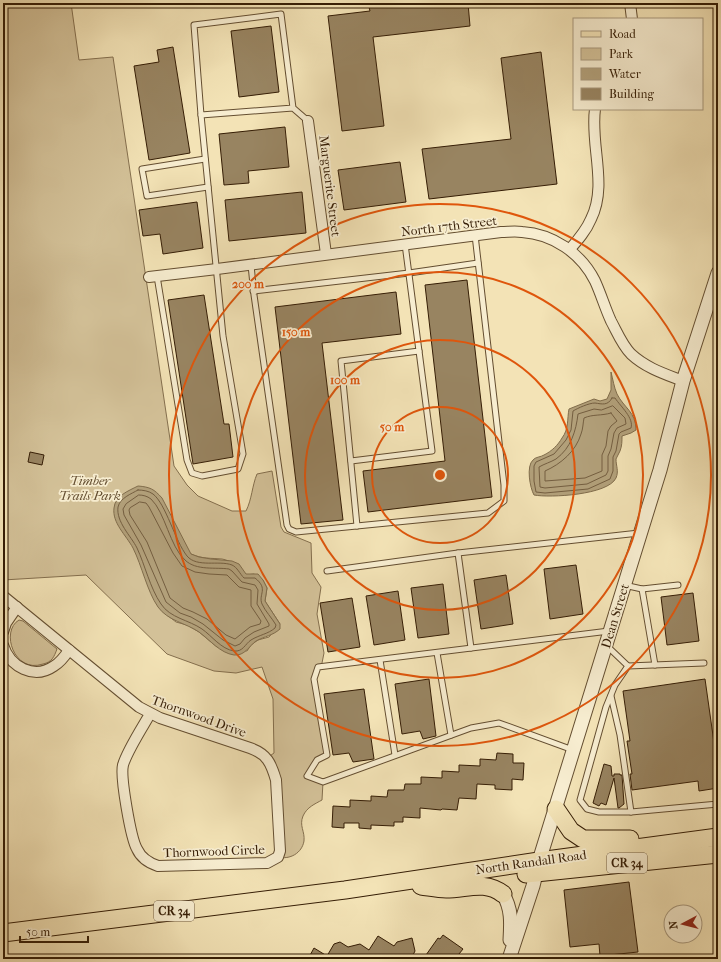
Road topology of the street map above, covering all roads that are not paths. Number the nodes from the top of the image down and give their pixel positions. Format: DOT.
graph roads {
  1 [pos="630,3"];
  2 [pos="632,18"];
  3 [pos="293,108"];
  4 [pos="596,110"];
  5 [pos="201,115"];
  6 [pos="308,121"];
  7 [pos="205,159"];
  8 [pos="208,187"];
  9 [pos="475,235"];
  10 [pos="405,244"];
  11 [pos="570,250"];
  12 [pos="326,254"];
  13 [pos="478,263"];
  14 [pos="251,265"];
  15 [pos="216,269"];
  16 [pos="409,273"];
  17 [pos="718,273"];
  18 [pos="153,276"];
  19 [pos="253,291"];
  20 [pos="419,351"];
  21 [pos="683,381"];
  22 [pos="351,461"];
  23 [pos="357,526"];
  24 [pos="640,533"];
  25 [pos="458,553"];
  26 [pos="327,572"];
  27 [pos="678,585"];
  28 [pos="624,586"];
  29 [pos="642,590"];
  30 [pos="3,596"];
  31 [pos="17,607"];
  32 [pos="611,631"];
  33 [pos="3,632"];
  34 [pos="3,645"];
  35 [pos="606,646"];
  36 [pos="471,648"];
  37 [pos="69,650"];
  38 [pos="437,652"];
  39 [pos="380,660"];
  40 [pos="704,662"];
  41 [pos="655,665"];
  42 [pos="628,666"];
  43 [pos="611,696"];
  44 [pos="150,714"];
  45 [pos="451,735"];
  46 [pos="574,750"];
  47 [pos="395,755"];
  48 [pos="718,804"];
  49 [pos="556,809"];
  50 [pos="631,812"];
  51 [pos="718,837"];
  52 [pos="698,839"];
  53 [pos="718,854"];
  54 [pos="273,861"];
  55 [pos="538,866"];
  56 [pos="421,886"];
  57 [pos="345,890"];
  58 [pos="503,894"];
  59 [pos="3,933"];
  60 [pos="508,959"];
  1 -- 2 [label="street"];
  3 -- 5 [label="lane"];
  3 -- 5 [label="lane"];
  3 -- 6 [label="lane"];
  4 -- 11 [label="street"];
  5 -- 7 [label="lane"];
  6 -- 12 [label="street, Marguerite Street"];
  7 -- 8 [label="lane"];
  7 -- 8 [label="lane"];
  8 -- 15 [label="lane"];
  9 -- 10 [label="street, North 17th Street"];
  9 -- 11 [label="street, North 17th Street"];
  9 -- 13 [label="lane"];
  10 -- 12 [label="street, North 17th Street"];
  10 -- 16 [label="lane"];
  11 -- 21 [label="street, North 17th Street"];
  12 -- 14 [label="street, North 17th Street"];
  13 -- 16 [label="lane"];
  13 -- 23 [label="lane"];
  14 -- 15 [label="street, North 17th Street"];
  14 -- 19 [label="lane"];
  15 -- 18 [label="street, North 17th Street"];
  15 -- 18 [label="lane"];
  16 -- 19 [label="lane"];
  16 -- 20 [label="lane"];
  17 -- 21 [label="street, Dean Street"];
  19 -- 23 [label="lane"];
  20 -- 22 [label="lane"];
  20 -- 22 [label="lane"];
  21 -- 24 [label="street, Dean Street"];
  22 -- 23 [label="lane"];
  24 -- 25 [label="lane"];
  24 -- 28 [label="street, Dean Street"];
  25 -- 26 [label="lane"];
  25 -- 36 [label="lane"];
  27 -- 29 [label="lane"];
  28 -- 29 [label="lane"];
  28 -- 32 [label="street, Dean Street"];
  29 -- 41 [label="lane"];
  30 -- 31 [label="street, Thornwood Drive"];
  31 -- 33 [label="street"];
  31 -- 37 [label="street, Thornwood Drive"];
  32 -- 35 [label="street, Dean Street"];
  32 -- 36 [label="lane"];
  34 -- 37 [label="street"];
  35 -- 42 [label="lane"];
  35 -- 46 [label="street, Dean Street"];
  36 -- 38 [label="lane"];
  37 -- 44 [label="street, Thornwood Drive"];
  38 -- 39 [label="lane"];
  38 -- 45 [label="lane"];
  39 -- 47 [label="lane"];
  39 -- 47 [label="lane"];
  40 -- 41 [label="lane"];
  41 -- 42 [label="lane"];
  42 -- 43 [label="lane"];
  43 -- 50 [label="lane"];
  43 -- 50 [label="lane"];
  44 -- 54 [label="street, Thornwood Drive"];
  44 -- 54 [label="street, Thornwood Circle"];
  45 -- 46 [label="lane"];
  45 -- 47 [label="lane"];
  46 -- 49 [label="street, Dean Street"];
  48 -- 50 [label="lane"];
  49 -- 52 [label="main road"];
  49 -- 55 [label="street, Dean Street"];
  51 -- 52 [label="main road, North Randall Road / CR 34"];
  52 -- 55 [label="main road, North Randall Road / CR 34"];
  53 -- 55 [label="main road, North Randall Road / CR 34"];
  55 -- 56 [label="main road, North Randall Road / CR 34"];
  55 -- 57 [label="main road, North Randall Road / CR 34"];
  55 -- 60 [label="street, Dean Street"];
  56 -- 57 [label="main road, North Randall Road / CR 34"];
  56 -- 58 [label="main road, North Randall Road / CR 34"];
  57 -- 59 [label="main road, North Randall Road / CR 34"];
  58 -- 60 [label="street, Dean Street"];
}
